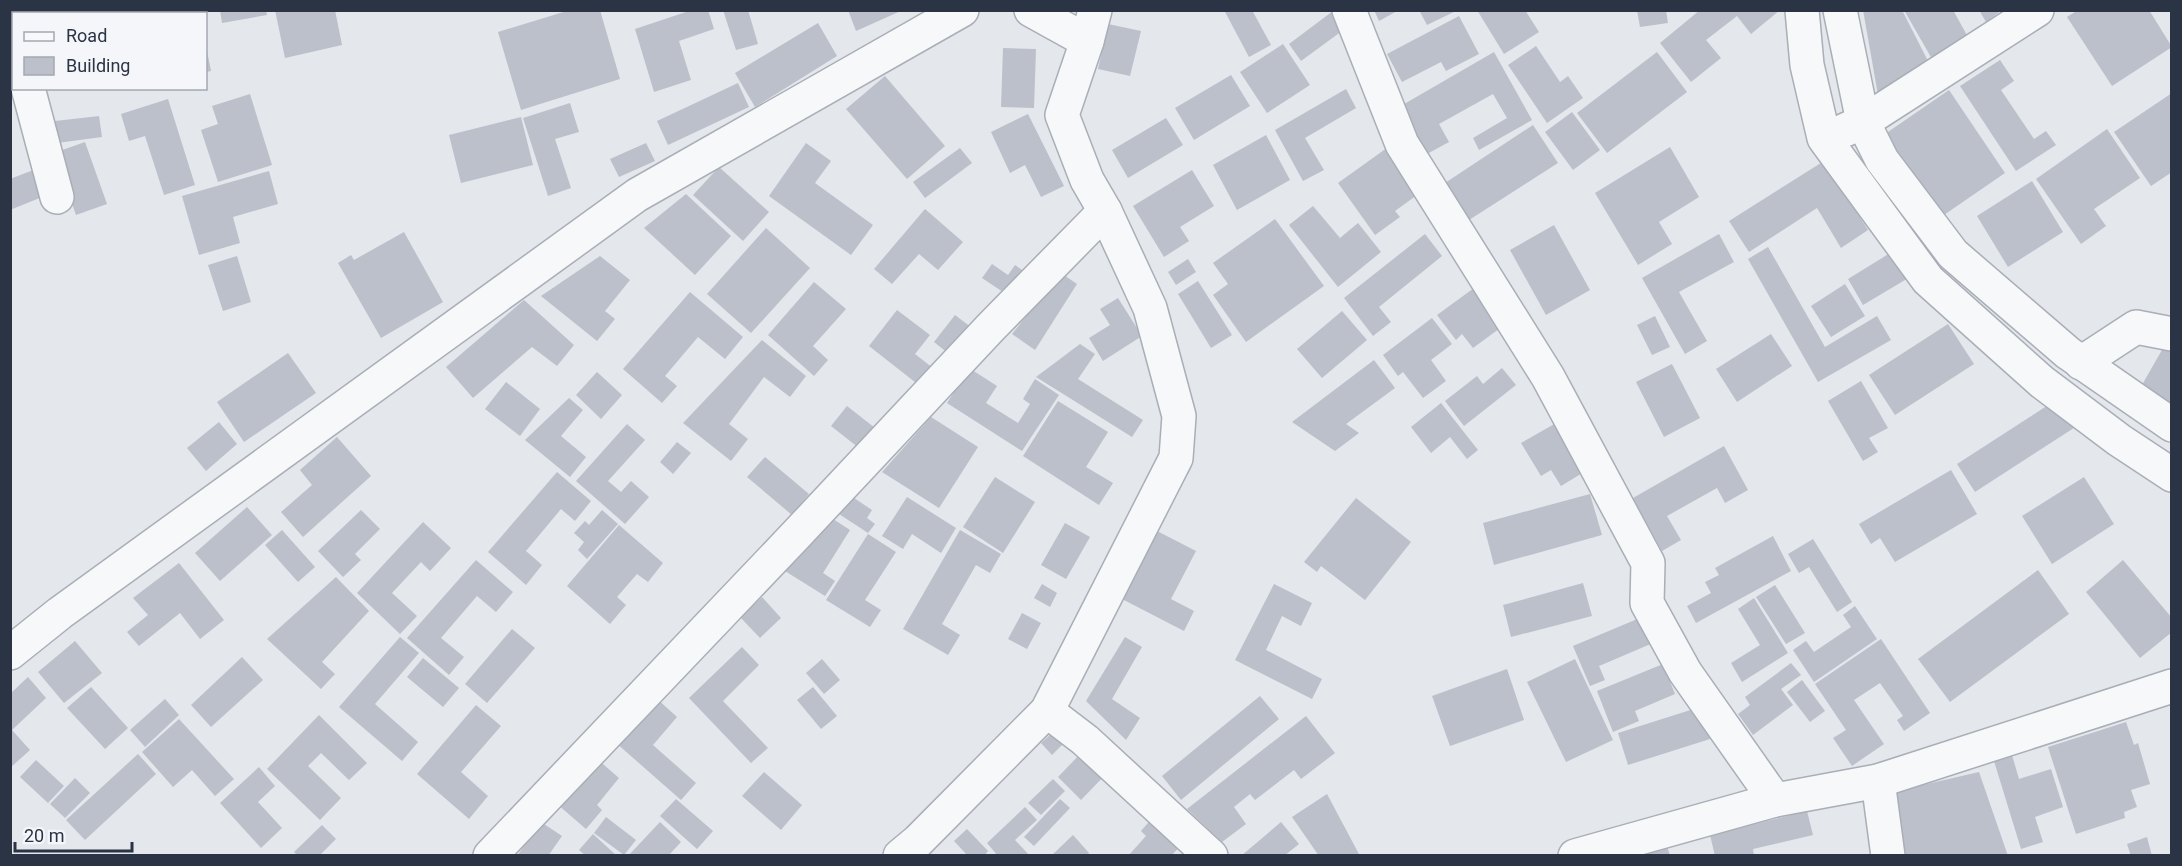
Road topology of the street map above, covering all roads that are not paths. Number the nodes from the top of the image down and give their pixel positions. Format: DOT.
graph roads {
  1 [pos="963,10"];
  2 [pos="1031,10"];
  3 [pos="1349,10"];
  4 [pos="1802,10"];
  5 [pos="1840,10"];
  6 [pos="2037,10"];
  7 [pos="1091,26"];
  8 [pos="29,90"];
  9 [pos="1863,122"];
  10 [pos="1824,138"];
  11 [pos="57,197"];
  12 [pos="1105,211"];
  13 [pos="2172,334"];
  14 [pos="2075,358"];
  15 [pos="2042,381"];
  16 [pos="2172,425"];
  17 [pos="2172,475"];
  18 [pos="10,653"];
  19 [pos="2172,686"];
  20 [pos="1047,711"];
  21 [pos="1878,781"];
  22 [pos="1775,800"];
  23 [pos="490,855"];
  24 [pos="900,855"];
  25 [pos="1211,855"];
  26 [pos="1575,855"];
  27 [pos="1888,855"];
  1 -- 18 [label="street"];
  2 -- 7 [label="street"];
  3 -- 22 [label="street"];
  4 -- 10 [label="street"];
  5 -- 9 [label="street"];
  6 -- 9 [label="street"];
  7 -- 12 [label="street"];
  8 -- 11 [label="street"];
  9 -- 10 [label="street"];
  9 -- 14 [label="street"];
  10 -- 15 [label="street"];
  12 -- 20 [label="street"];
  12 -- 23 [label="street"];
  13 -- 14 [label="street"];
  14 -- 15 [label="street"];
  14 -- 16 [label="street"];
  15 -- 17 [label="street"];
  19 -- 21 [label="street"];
  20 -- 24 [label="street"];
  20 -- 25 [label="street"];
  21 -- 22 [label="street"];
  21 -- 27 [label="street"];
  22 -- 26 [label="street"];
}
